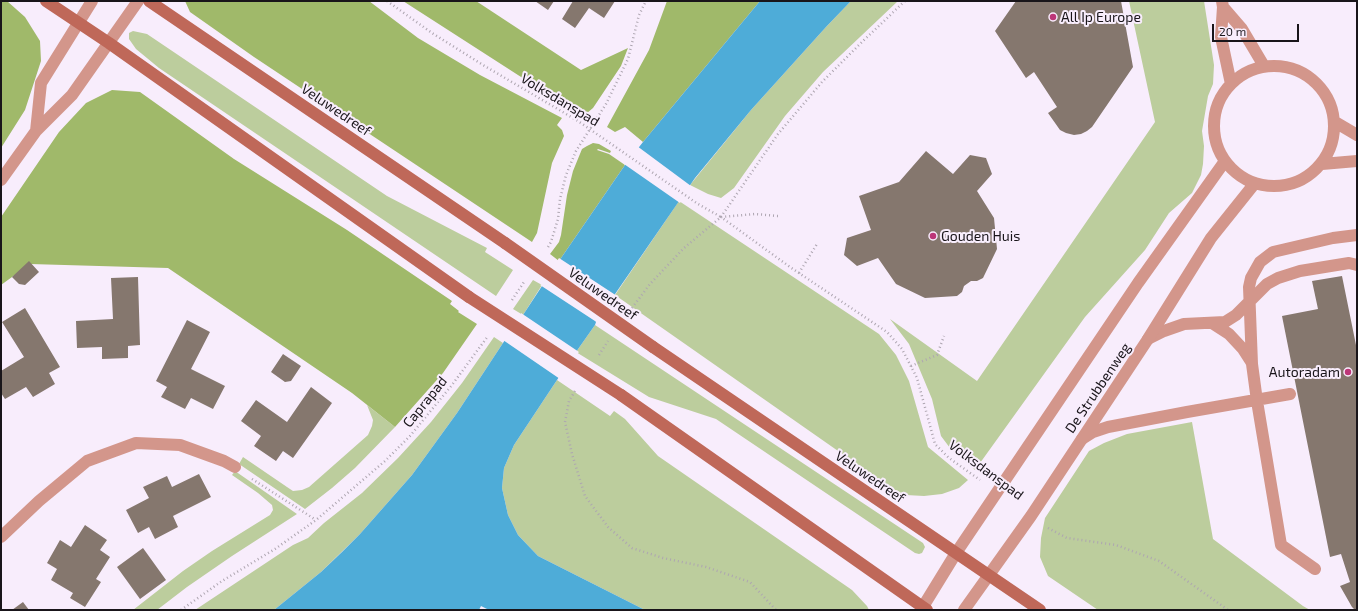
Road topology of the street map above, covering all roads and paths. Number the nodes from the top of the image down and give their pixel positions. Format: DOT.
graph roads {
  1 [pos="46,1"];
  2 [pos="92,1"];
  3 [pos="138,1"];
  4 [pos="149,1"];
  5 [pos="387,1"];
  6 [pos="646,1"];
  7 [pos="905,1"];
  8 [pos="1223,4"];
  9 [pos="79,23"];
  10 [pos="108,43"];
  11 [pos="1264,66"];
  12 [pos="1230,84"];
  13 [pos="1335,122"];
  14 [pos="590,129"];
  15 [pos="36,131"];
  16 [pos="1357,135"];
  17 [pos="1225,161"];
  18 [pos="1357,161"];
  19 [pos="1322,164"];
  20 [pos="1,180"];
  21 [pos="1255,183"];
  22 [pos="778,216"];
  23 [pos="721,217"];
  24 [pos="1357,235"];
  25 [pos="817,244"];
  26 [pos="546,248"];
  27 [pos="1357,265"];
  28 [pos="799,272"];
  29 [pos="525,281"];
  30 [pos="512,301"];
  31 [pos="1250,301"];
  32 [pos="1212,324"];
  33 [pos="490,334"];
  34 [pos="944,336"];
  35 [pos="1148,340"];
  36 [pos="1252,364"];
  37 [pos="911,366"];
  38 [pos="1290,394"];
  39 [pos="1257,401"];
  40 [pos="1082,440"];
  41 [pos="235,467"];
  42 [pos="997,492"];
  43 [pos="1031,516"];
  44 [pos="316,520"];
  45 [pos="1,537"];
  46 [pos="956,553"];
  47 [pos="1315,569"];
  48 [pos="989,576"];
  49 [pos="923,609"];
  50 [pos="181,610"];
  51 [pos="964,610"];
  52 [pos="1040,610"];
  53 [pos="1228,610"];
  1 -- 9 [label="main road"];
  2 -- 9 [label="street"];
  3 -- 10 [label="street"];
  4 -- 46 [label="main road, Veluwedreef, bridge"];
  5 -- 14 [label="path, Volksdanspad"];
  6 -- 14 [label="path"];
  7 -- 23 [label="path"];
  8 -- 11 [label="street"];
  8 -- 12 [label="street"];
  9 -- 10 [label="main road"];
  9 -- 15 [label="street"];
  10 -- 15 [label="street"];
  10 -- 49 [label="main road, bridge"];
  11 -- 12 [label="street"];
  11 -- 13 [label="street"];
  12 -- 17 [label="street"];
  13 -- 16 [label="street"];
  13 -- 19 [label="street"];
  14 -- 23 [label="path, Volksdanspad"];
  14 -- 26 [label="path"];
  15 -- 20 [label="street"];
  17 -- 21 [label="street"];
  17 -- 42 [label="street, De Strubbenweg"];
  18 -- 19 [label="street"];
  19 -- 21 [label="street"];
  21 -- 35 [label="street, De Strubbenweg"];
  22 -- 23 [label="path"];
  23 -- 28 [label="path, Volksdanspad"];
  24 -- 31 [label="street"];
  25 -- 28 [label="path"];
  27 -- 31 [label="street"];
  28 -- 37 [label="path, Volksdanspad"];
  29 -- 30 [label="path"];
  31 -- 32 [label="street"];
  31 -- 36 [label="street"];
  32 -- 35 [label="street"];
  32 -- 36 [label="street"];
  33 -- 44 [label="path, Caprapad"];
  34 -- 37 [label="path"];
  35 -- 40 [label="street, De Strubbenweg"];
  36 -- 39 [label="street"];
  37 -- 42 [label="path, Volksdanspad"];
  38 -- 39 [label="street"];
  39 -- 40 [label="street"];
  39 -- 47 [label="street"];
  40 -- 43 [label="street, De Strubbenweg"];
  41 -- 44 [label="path"];
  41 -- 45 [label="street"];
  42 -- 46 [label="street, De Strubbenweg"];
  43 -- 48 [label="street, De Strubbenweg"];
  43 -- 53 [label="path, Volksdanspad"];
  44 -- 50 [label="path, Caprapad"];
  46 -- 48 [label="main road, Veluwedreef"];
  46 -- 49 [label="street, De Strubbenweg"];
  48 -- 51 [label="street, De Strubbenweg"];
  48 -- 52 [label="main road, Veluwedreef"];
}
